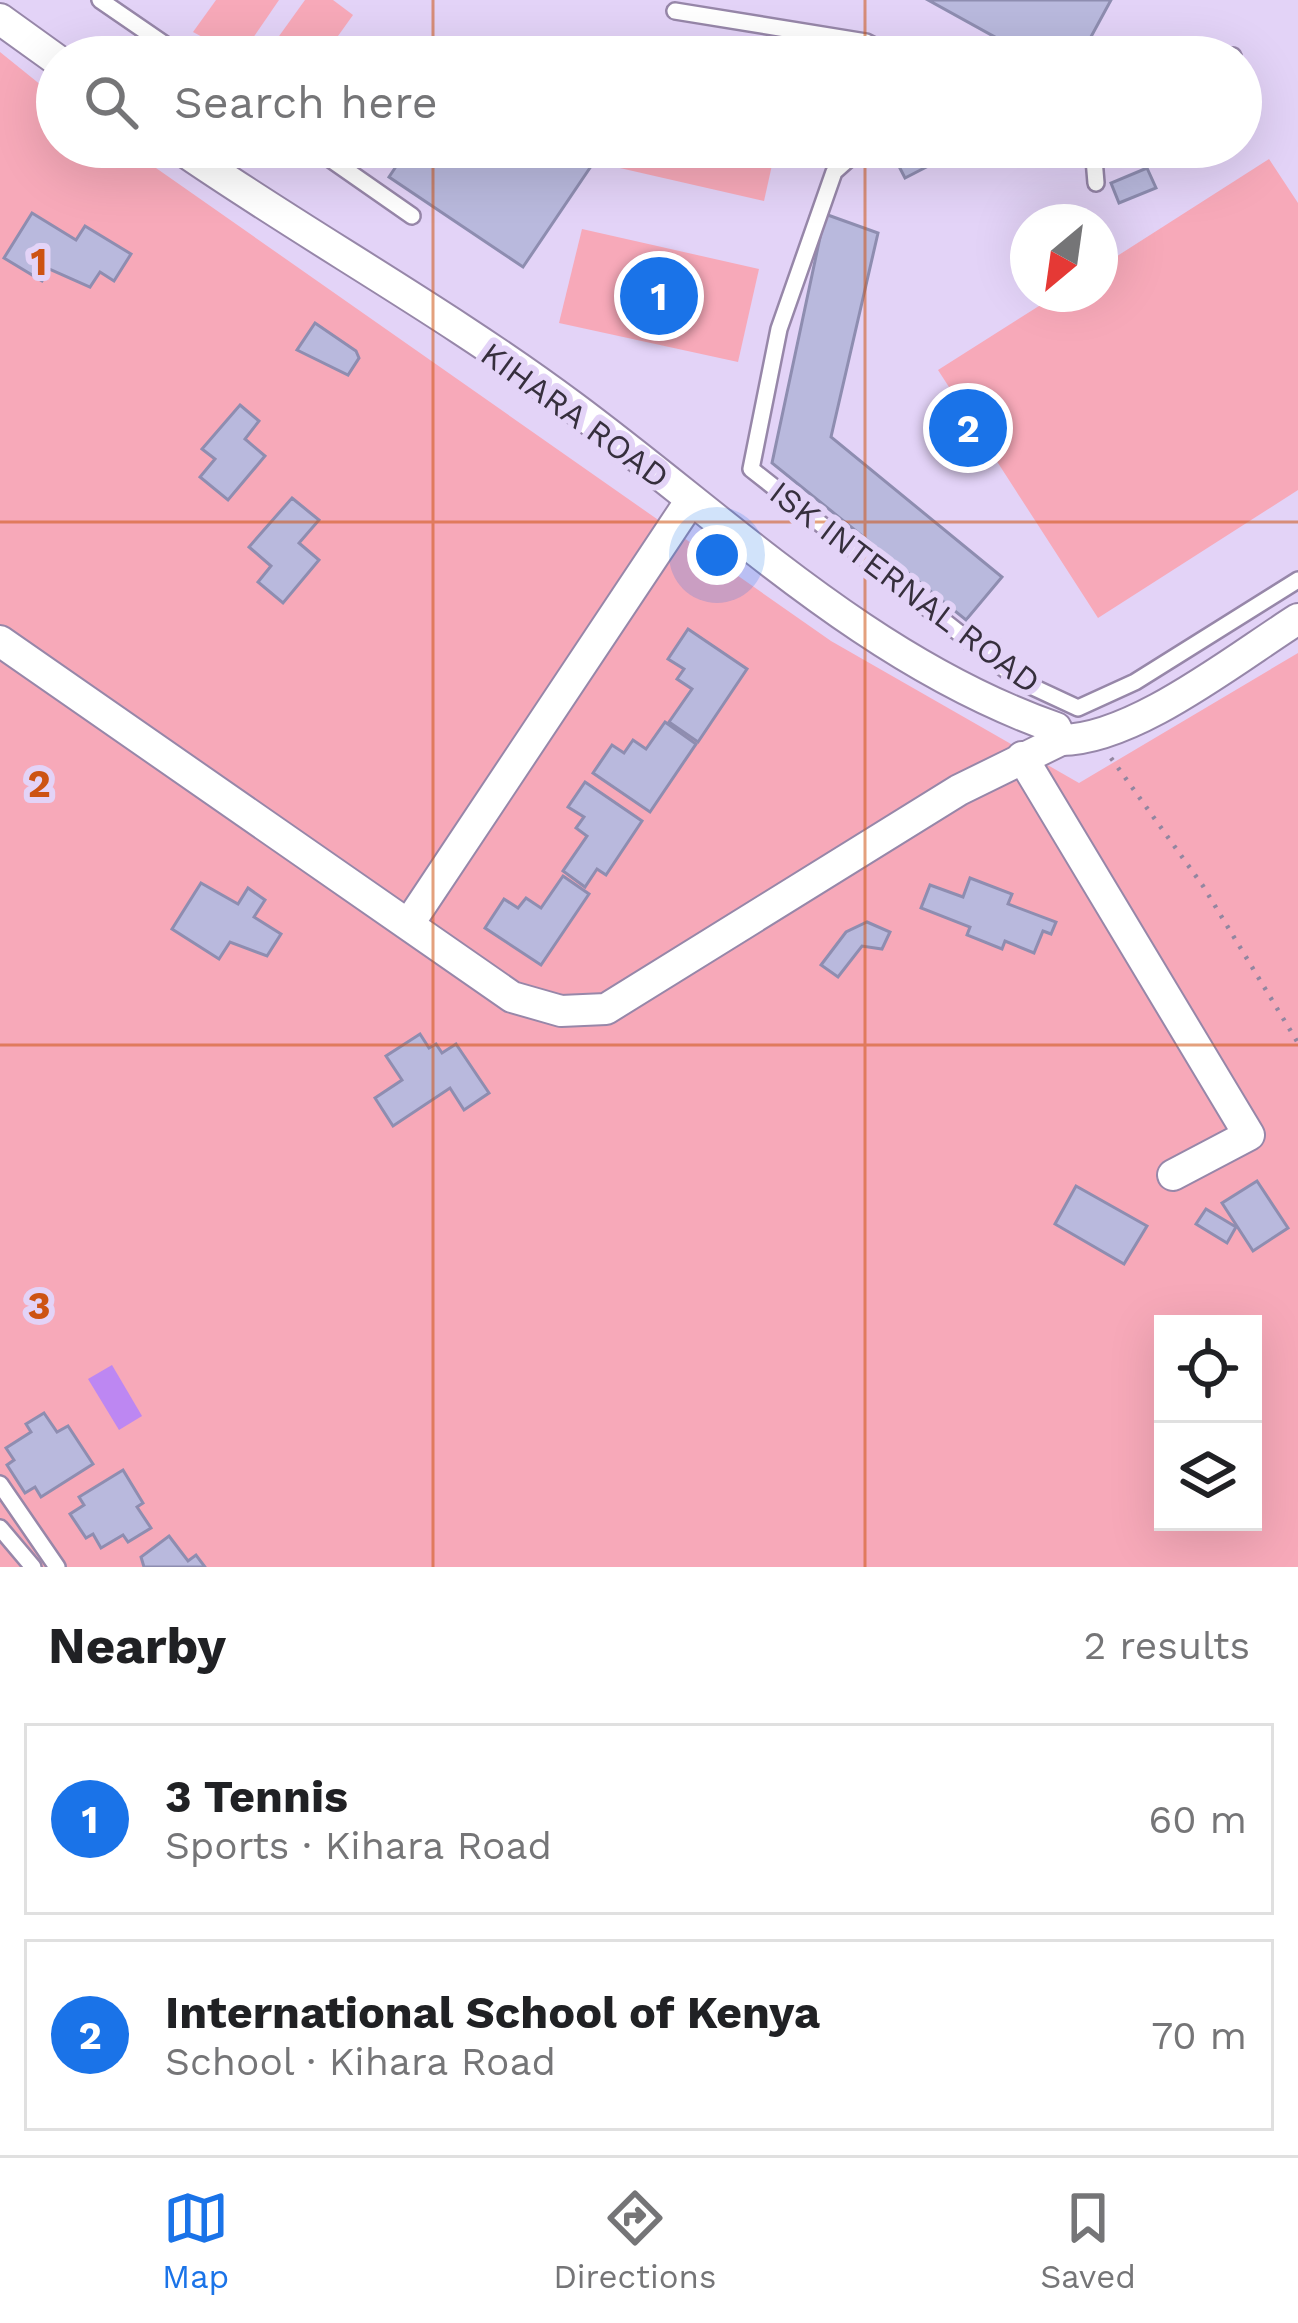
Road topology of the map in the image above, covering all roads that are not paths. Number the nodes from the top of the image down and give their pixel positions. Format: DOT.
graph roads {
  1 [pos="13,0"];
  2 [pos="100,0"];
  3 [pos="675,10"];
  4 [pos="0,16"];
  5 [pos="152,36"];
  6 [pos="830,36"];
  7 [pos="36,44"];
  8 [pos="210,168"];
  9 [pos="343,168"];
  10 [pos="838,168"];
  11 [pos="1095,168"];
  12 [pos="1096,183"];
  13 [pos="412,216"];
  14 [pos="691,500"];
  15 [pos="1298,580"];
  16 [pos="1298,619"];
  17 [pos="0,641"];
  18 [pos="1063,727"];
  19 [pos="1022,757"];
  20 [pos="410,922"];
  21 [pos="1173,1175"];
  22 [pos="0,1484"];
  23 [pos="0,1528"];
  24 [pos="33,1567"];
  25 [pos="57,1567"];
  1 -- 4 [label="lane"];
  2 -- 5 [label="lane"];
  3 -- 6 [label="lane"];
  4 -- 7 [label="street"];
  8 -- 14 [label="street, KIHARA ROAD"];
  9 -- 13 [label="lane"];
  10 -- 18 [label="lane, ISK INTERNAL ROAD"];
  11 -- 12 [label="lane"];
  14 -- 18 [label="street, KIHARA ROAD"];
  14 -- 20 [label="street"];
  15 -- 18 [label="lane, ISK INTERNAL ROAD"];
  16 -- 18 [label="street"];
  17 -- 20 [label="street"];
  18 -- 19 [label="street"];
  19 -- 20 [label="street"];
  19 -- 21 [label="street"];
  22 -- 25 [label="lane"];
  23 -- 24 [label="lane"];
}
